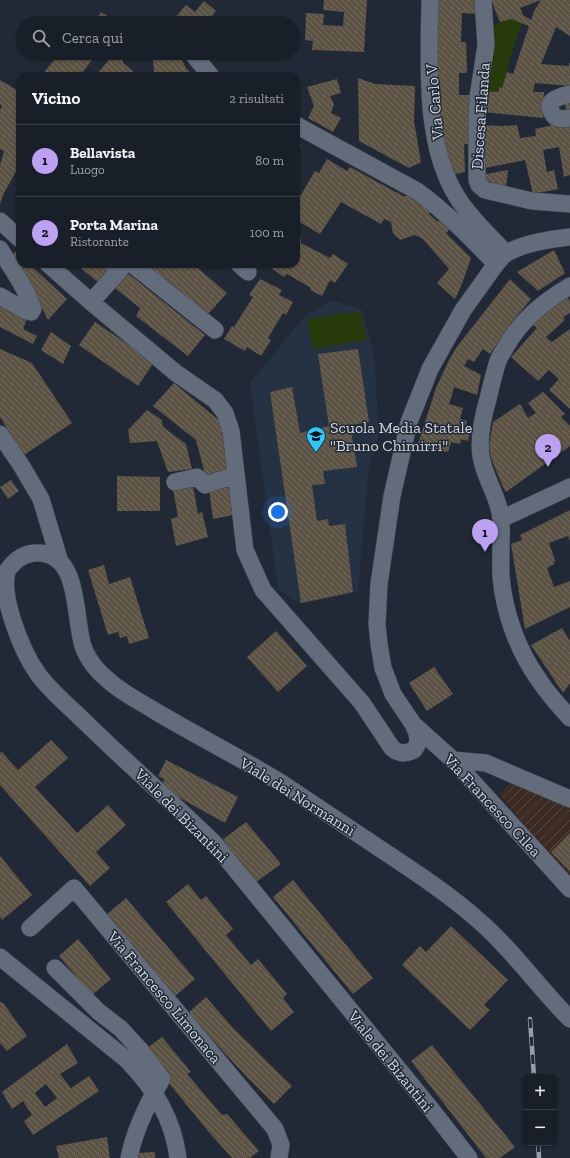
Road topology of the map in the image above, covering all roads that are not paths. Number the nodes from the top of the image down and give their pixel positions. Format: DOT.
graph roads {
  1 [pos="430,0"];
  2 [pos="483,0"];
  3 [pos="197,60"];
  4 [pos="207,72"];
  5 [pos="570,94"];
  6 [pos="570,118"];
  7 [pos="300,127"];
  8 [pos="570,204"];
  9 [pos="0,221"];
  10 [pos="16,235"];
  11 [pos="570,237"];
  12 [pos="0,249"];
  13 [pos="501,259"];
  14 [pos="52,268"];
  15 [pos="117,268"];
  16 [pos="137,268"];
  17 [pos="570,286"];
  18 [pos="0,296"];
  19 [pos="90,302"];
  20 [pos="216,330"];
  21 [pos="0,434"];
  22 [pos="236,476"];
  23 [pos="175,482"];
  24 [pos="570,487"];
  25 [pos="501,519"];
  26 [pos="60,562"];
  27 [pos="570,718"];
  28 [pos="413,724"];
  29 [pos="453,760"];
  30 [pos="570,799"];
  31 [pos="570,889"];
  32 [pos="30,928"];
  33 [pos="0,957"];
  34 [pos="55,968"];
  35 [pos="570,1019"];
  36 [pos="154,1092"];
  37 [pos="128,1158"];
  38 [pos="178,1158"];
  39 [pos="278,1158"];
  40 [pos="469,1158"];
  1 -- 13 [label="street, Via Carlo V"];
  2 -- 8 [label="street, Discesa Filanda"];
  3 -- 4 [label="street"];
  5 -- 6 [label="street"];
  7 -- 13 [label="street"];
  9 -- 10 [label="street"];
  11 -- 13 [label="street"];
  12 -- 18 [label="street"];
  13 -- 28 [label="street"];
  14 -- 19 [label="street"];
  15 -- 19 [label="street"];
  16 -- 20 [label="street"];
  17 -- 25 [label="street"];
  19 -- 22 [label="street"];
  21 -- 26 [label="street, Viale dei Normanni"];
  22 -- 23 [label="street"];
  22 -- 28 [label="street"];
  24 -- 25 [label="street"];
  25 -- 27 [label="street"];
  26 -- 35 [label="street, Viale dei Normanni"];
  26 -- 40 [label="street, Viale dei Bizantini"];
  28 -- 29 [label="street, Via Francesco Cilea"];
  29 -- 30 [label="street"];
  29 -- 31 [label="street, Via Francesco Cilea"];
  32 -- 39 [label="street, Via Francesco Limonaca"];
  33 -- 36 [label="street"];
  34 -- 36 [label="street"];
  36 -- 37 [label="street"];
  36 -- 38 [label="street"];
}
